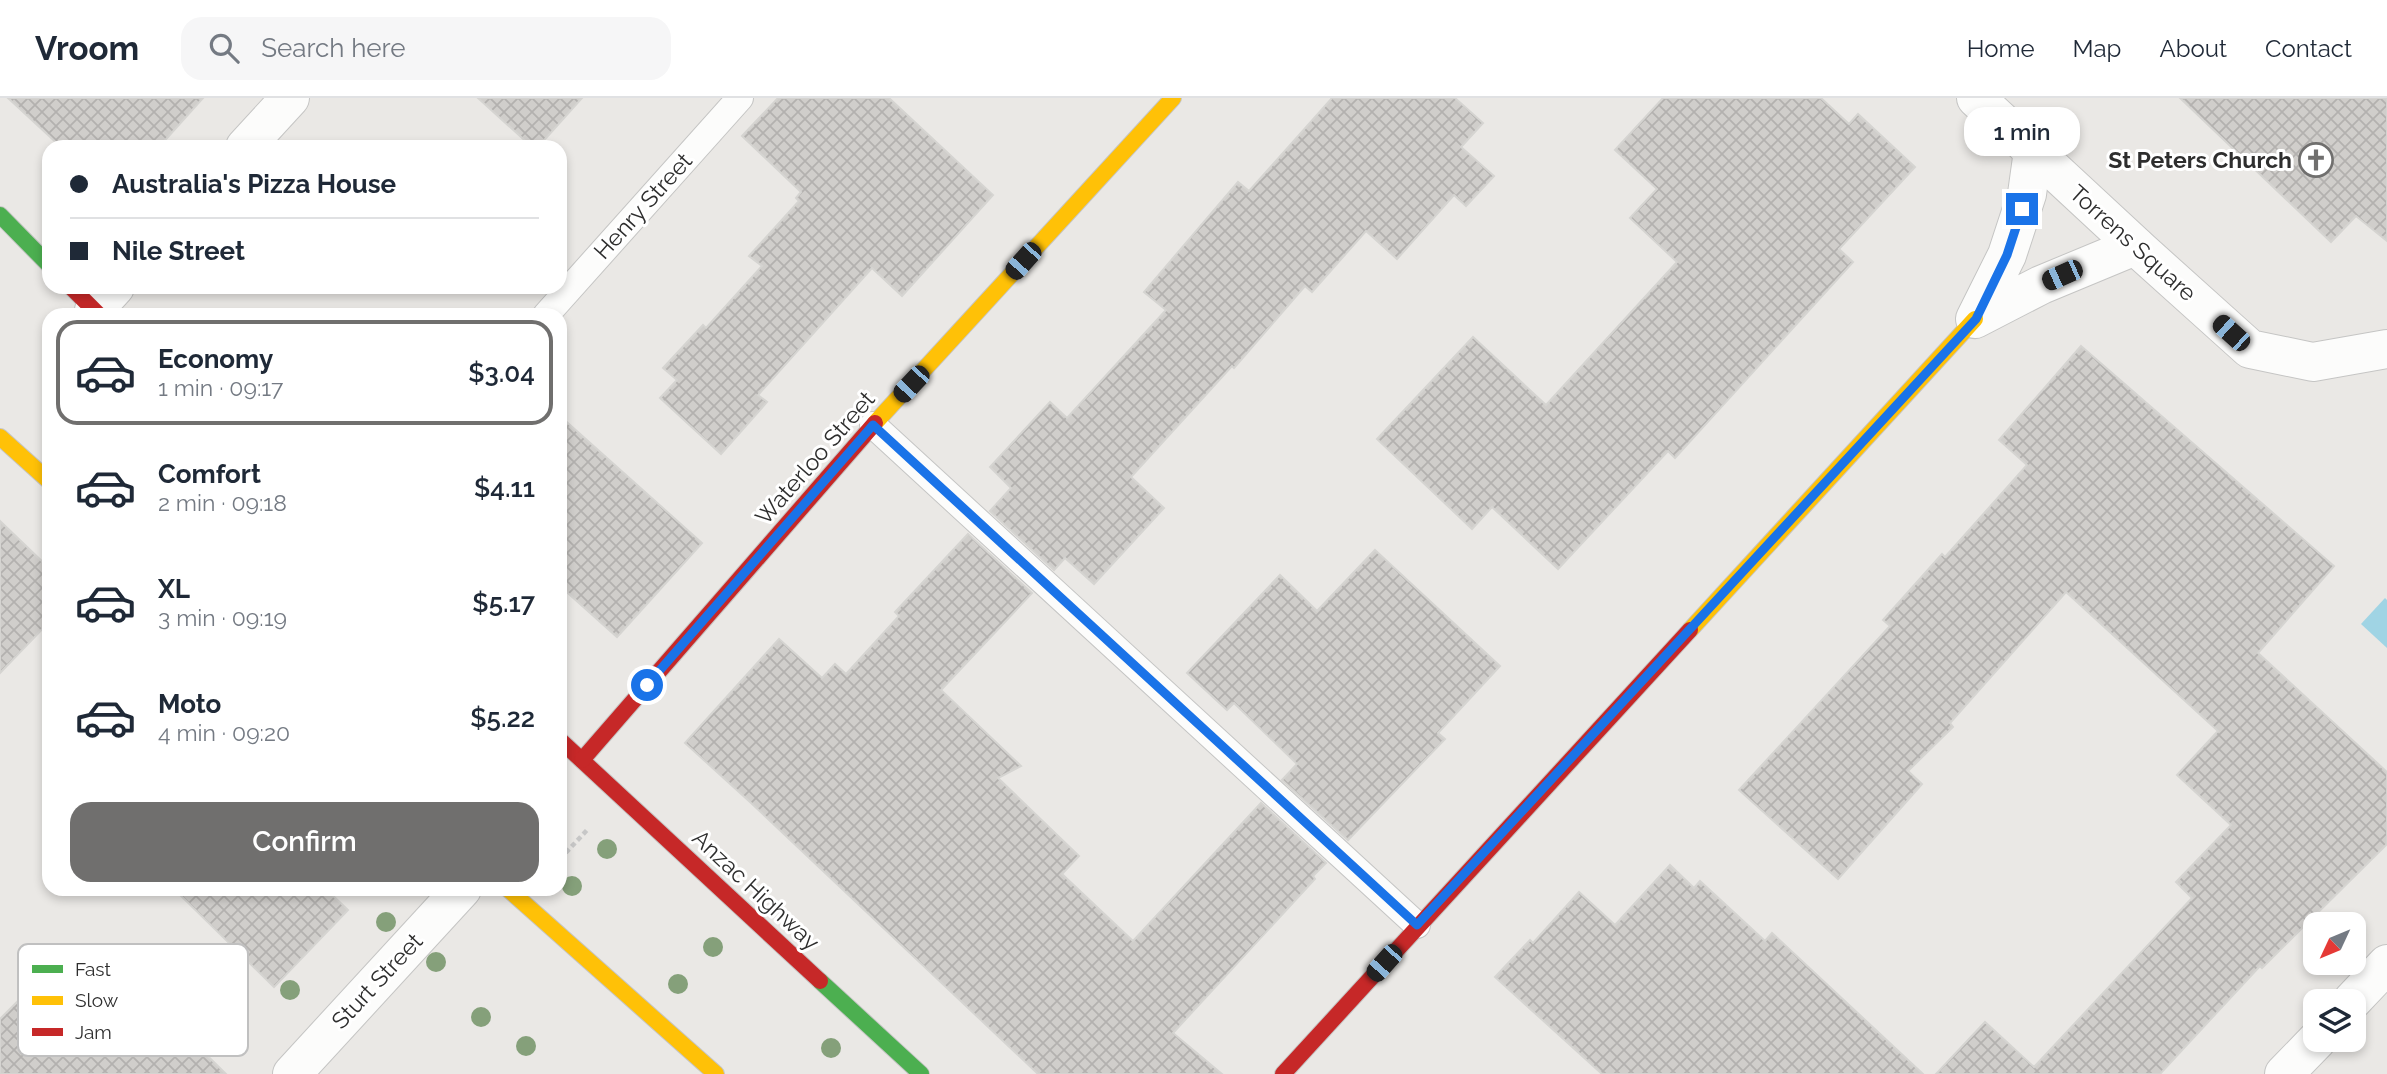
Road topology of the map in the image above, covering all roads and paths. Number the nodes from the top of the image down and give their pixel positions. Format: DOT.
graph roads {
  1 [pos="290,98"];
  2 [pos="740,98"];
  3 [pos="1173,98"];
  4 [pos="1976,98"];
  5 [pos="251,140"];
  6 [pos="2033,151"];
  7 [pos="0,215"];
  8 [pos="2136,246"];
  9 [pos="42,258"];
  10 [pos="567,292"];
  11 [pos="565,294"];
  12 [pos="552,308"];
  13 [pos="1976,319"];
  14 [pos="2387,349"];
  15 [pos="873,425"];
  16 [pos="0,437"];
  17 [pos="42,475"];
  18 [pos="567,747"];
  19 [pos="582,761"];
  20 [pos="456,896"];
  21 [pos="516,896"];
  22 [pos="1417,925"];
  23 [pos="2387,964"];
  24 [pos="2363,989"];
  25 [pos="2305,1052"];
  26 [pos="292,1074"];
  27 [pos="716,1074"];
  28 [pos="921,1074"];
  29 [pos="1283,1074"];
  30 [pos="2284,1074"];
  1 -- 5 [label="street"];
  2 -- 10 [label="lane, Henry Street"];
  3 -- 15 [label="street, Waterloo Street"];
  4 -- 6 [label="street, Torrens Square"];
  6 -- 8 [label="street, Torrens Square"];
  6 -- 13 [label="street"];
  7 -- 9 [label="street"];
  8 -- 13 [label="street"];
  8 -- 14 [label="street, Torrens Square"];
  11 -- 12 [label="lane, Henry Street"];
  13 -- 22 [label="street"];
  15 -- 19 [label="street, Waterloo Street"];
  15 -- 22 [label="lane"];
  16 -- 17 [label="street"];
  18 -- 19 [label="street, Anzac Highway"];
  19 -- 28 [label="street, Anzac Highway"];
  20 -- 26 [label="street, Sturt Street"];
  21 -- 27 [label="street"];
  22 -- 29 [label="street"];
  23 -- 24 [label="street"];
  25 -- 30 [label="street"];
}
